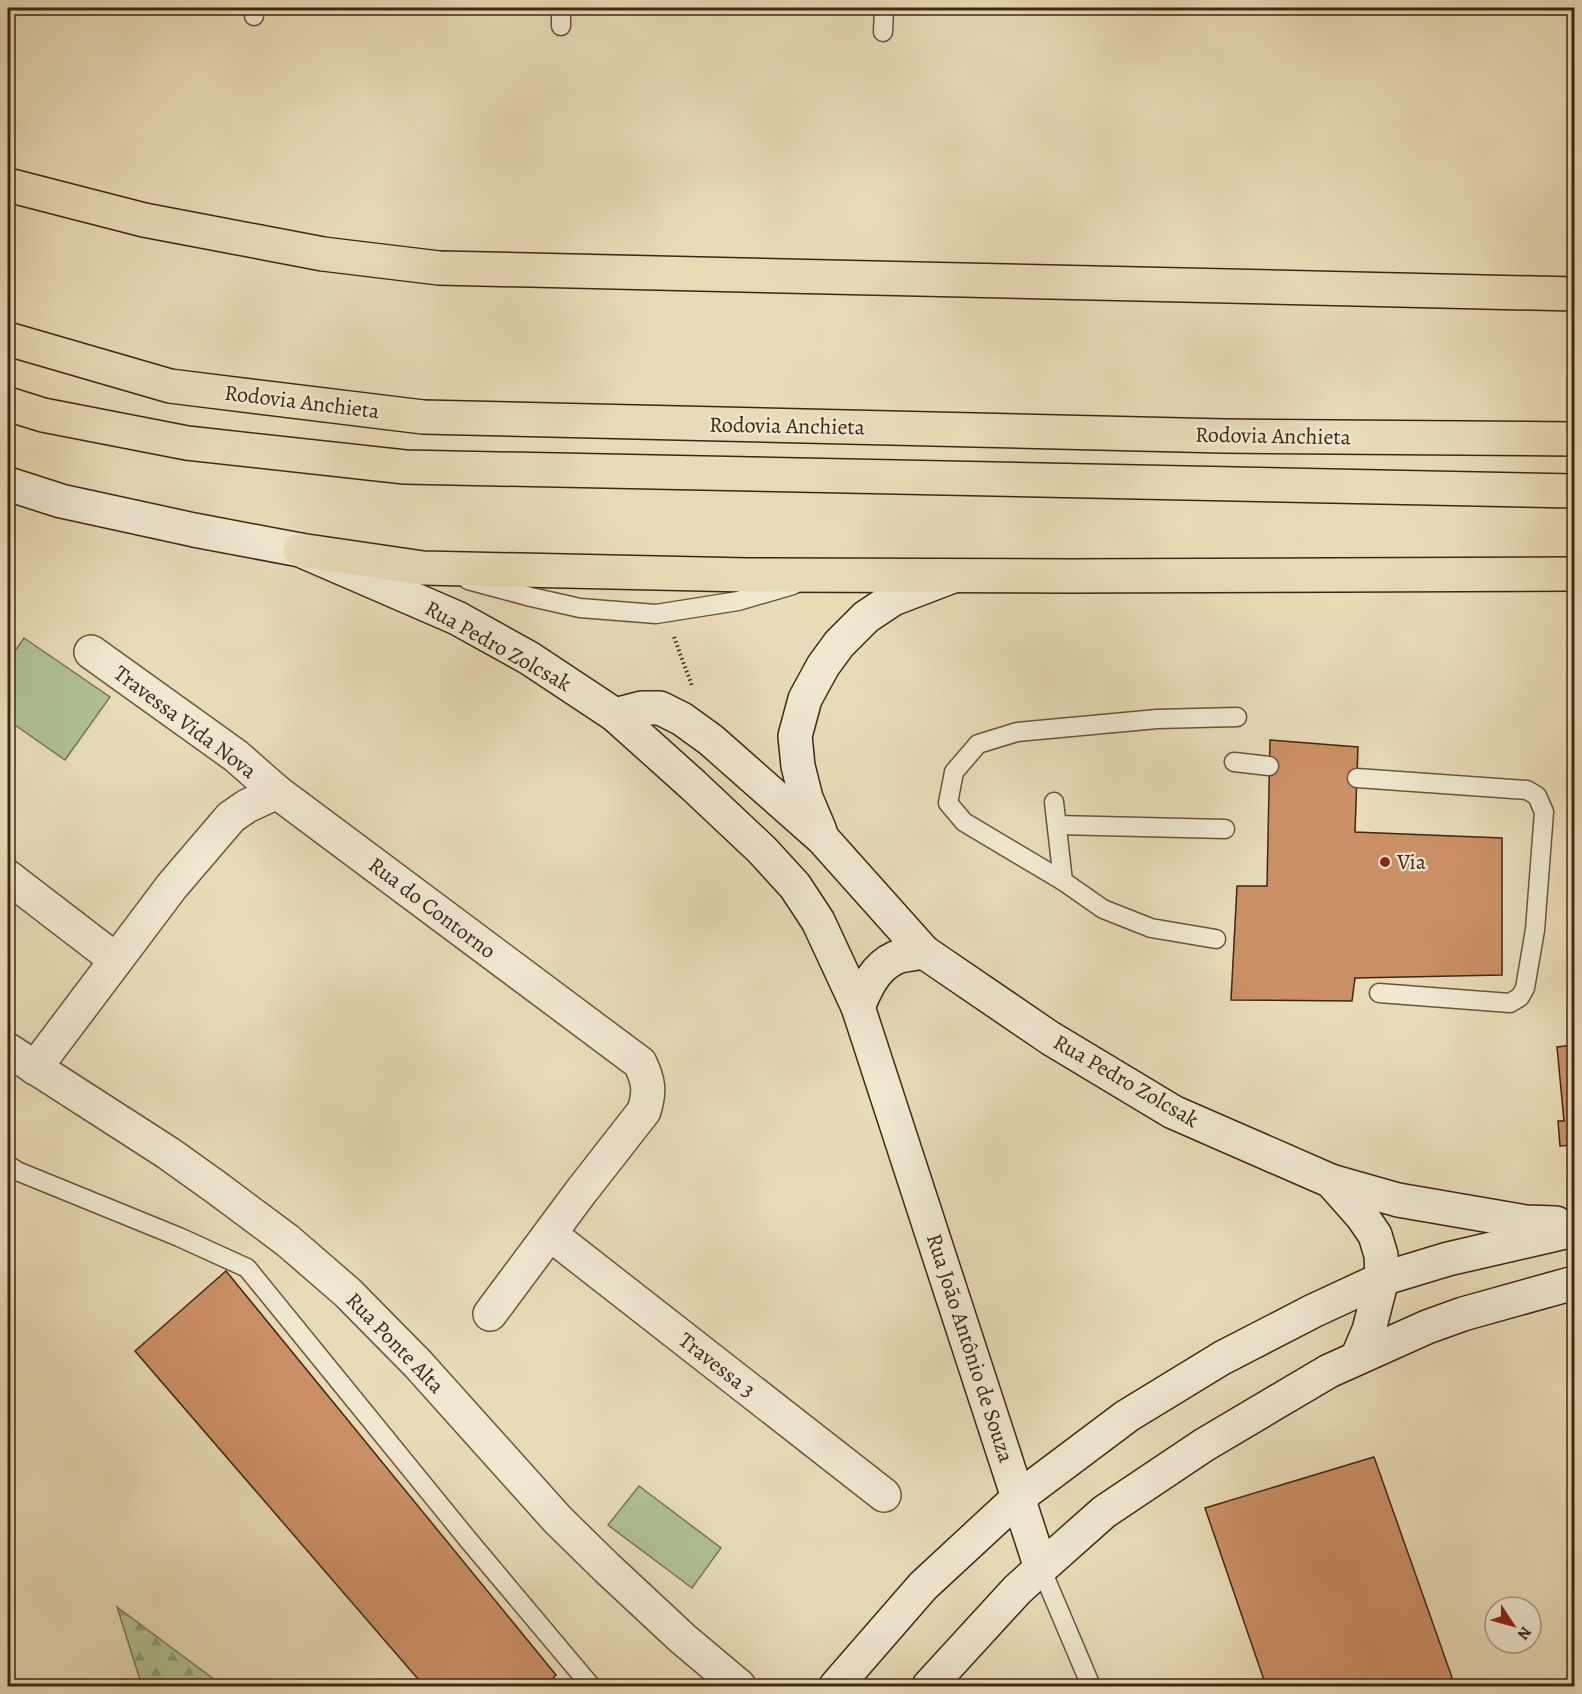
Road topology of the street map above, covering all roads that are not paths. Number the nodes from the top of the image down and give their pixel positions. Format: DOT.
graph roads {
  1 [pos="884,8"];
  2 [pos="883,32"];
  3 [pos="8,185"];
  4 [pos="1575,294"];
  5 [pos="8,339"];
  6 [pos="8,404"];
  7 [pos="1575,439"];
  8 [pos="8,484"];
  9 [pos="1575,490"];
  10 [pos="300,550"];
  11 [pos="423,568"];
  12 [pos="1575,574"];
  13 [pos="826,576"];
  14 [pos="953,576"];
  15 [pos="91,652"];
  16 [pos="615,716"];
  17 [pos="1237,717"];
  18 [pos="1234,762"];
  19 [pos="1269,766"];
  20 [pos="1357,778"];
  21 [pos="278,792"];
  22 [pos="1054,802"];
  23 [pos="1057,825"];
  24 [pos="1225,829"];
  25 [pos="824,839"];
  26 [pos="8,877"];
  27 [pos="1063,881"];
  28 [pos="1216,939"];
  29 [pos="924,952"];
  30 [pos="116,960"];
  31 [pos="1379,993"];
  32 [pos="858,1007"];
  33 [pos="8,1050"];
  34 [pos="35,1068"];
  35 [pos="8,1166"];
  36 [pos="1331,1181"];
  37 [pos="1575,1224"];
  38 [pos="1575,1230"];
  39 [pos="549,1234"];
  40 [pos="1382,1279"];
  41 [pos="1575,1284"];
  42 [pos="490,1314"];
  43 [pos="1357,1358"];
  44 [pos="884,1495"];
  45 [pos="1019,1497"];
  46 [pos="1041,1568"];
  47 [pos="591,1686"];
  48 [pos="739,1686"];
  49 [pos="836,1686"];
  50 [pos="929,1686"];
  51 [pos="1091,1686"];
  1 -- 2 [label="lane"];
  3 -- 4 [label="highway"];
  5 -- 7 [label="highway, Rodovia Anchieta"];
  6 -- 9 [label="highway"];
  8 -- 10 [label="main road, Rua Pedro Zolcsak"];
  10 -- 11 [label="highway"];
  10 -- 16 [label="main road, Rua Pedro Zolcsak"];
  11 -- 13 [label="highway"];
  11 -- 13 [label="lane"];
  12 -- 14 [label="highway"];
  13 -- 14 [label="highway"];
  14 -- 25 [label="main road"];
  15 -- 21 [label="main road, Travessa Vida Nova"];
  16 -- 25 [label="main road"];
  16 -- 32 [label="main road, Rua Pedro Zolcsak"];
  17 -- 27 [label="lane"];
  18 -- 19 [label="lane"];
  20 -- 31 [label="lane"];
  21 -- 30 [label="main road"];
  21 -- 39 [label="main road, Rua do Contorno"];
  22 -- 23 [label="lane"];
  23 -- 24 [label="lane"];
  23 -- 27 [label="lane"];
  25 -- 29 [label="main road, Rua Pedro Zolcsak"];
  26 -- 30 [label="main road"];
  27 -- 28 [label="lane"];
  29 -- 32 [label="main road"];
  29 -- 36 [label="main road, Rua Pedro Zolcsak"];
  30 -- 34 [label="main road"];
  32 -- 45 [label="main road, Rua João Antônio de Souza"];
  33 -- 34 [label="main road, Rua Ponte Alta"];
  34 -- 48 [label="main road, Rua Ponte Alta"];
  35 -- 47 [label="lane"];
  36 -- 37 [label="main road"];
  36 -- 40 [label="main road, Rua Pedro Zolcsak"];
  38 -- 40 [label="main road"];
  39 -- 42 [label="main road, Rua do Contorno"];
  39 -- 44 [label="main road, Travessa 3"];
  40 -- 43 [label="main road, Rua Pedro Zolcsak"];
  40 -- 45 [label="main road"];
  41 -- 43 [label="main road"];
  43 -- 46 [label="main road"];
  45 -- 46 [label="main road, Rua João Antônio de Souza"];
  45 -- 49 [label="main road"];
  46 -- 50 [label="main road"];
  46 -- 51 [label="lane, Rua João Antônio de Souza"];
}
